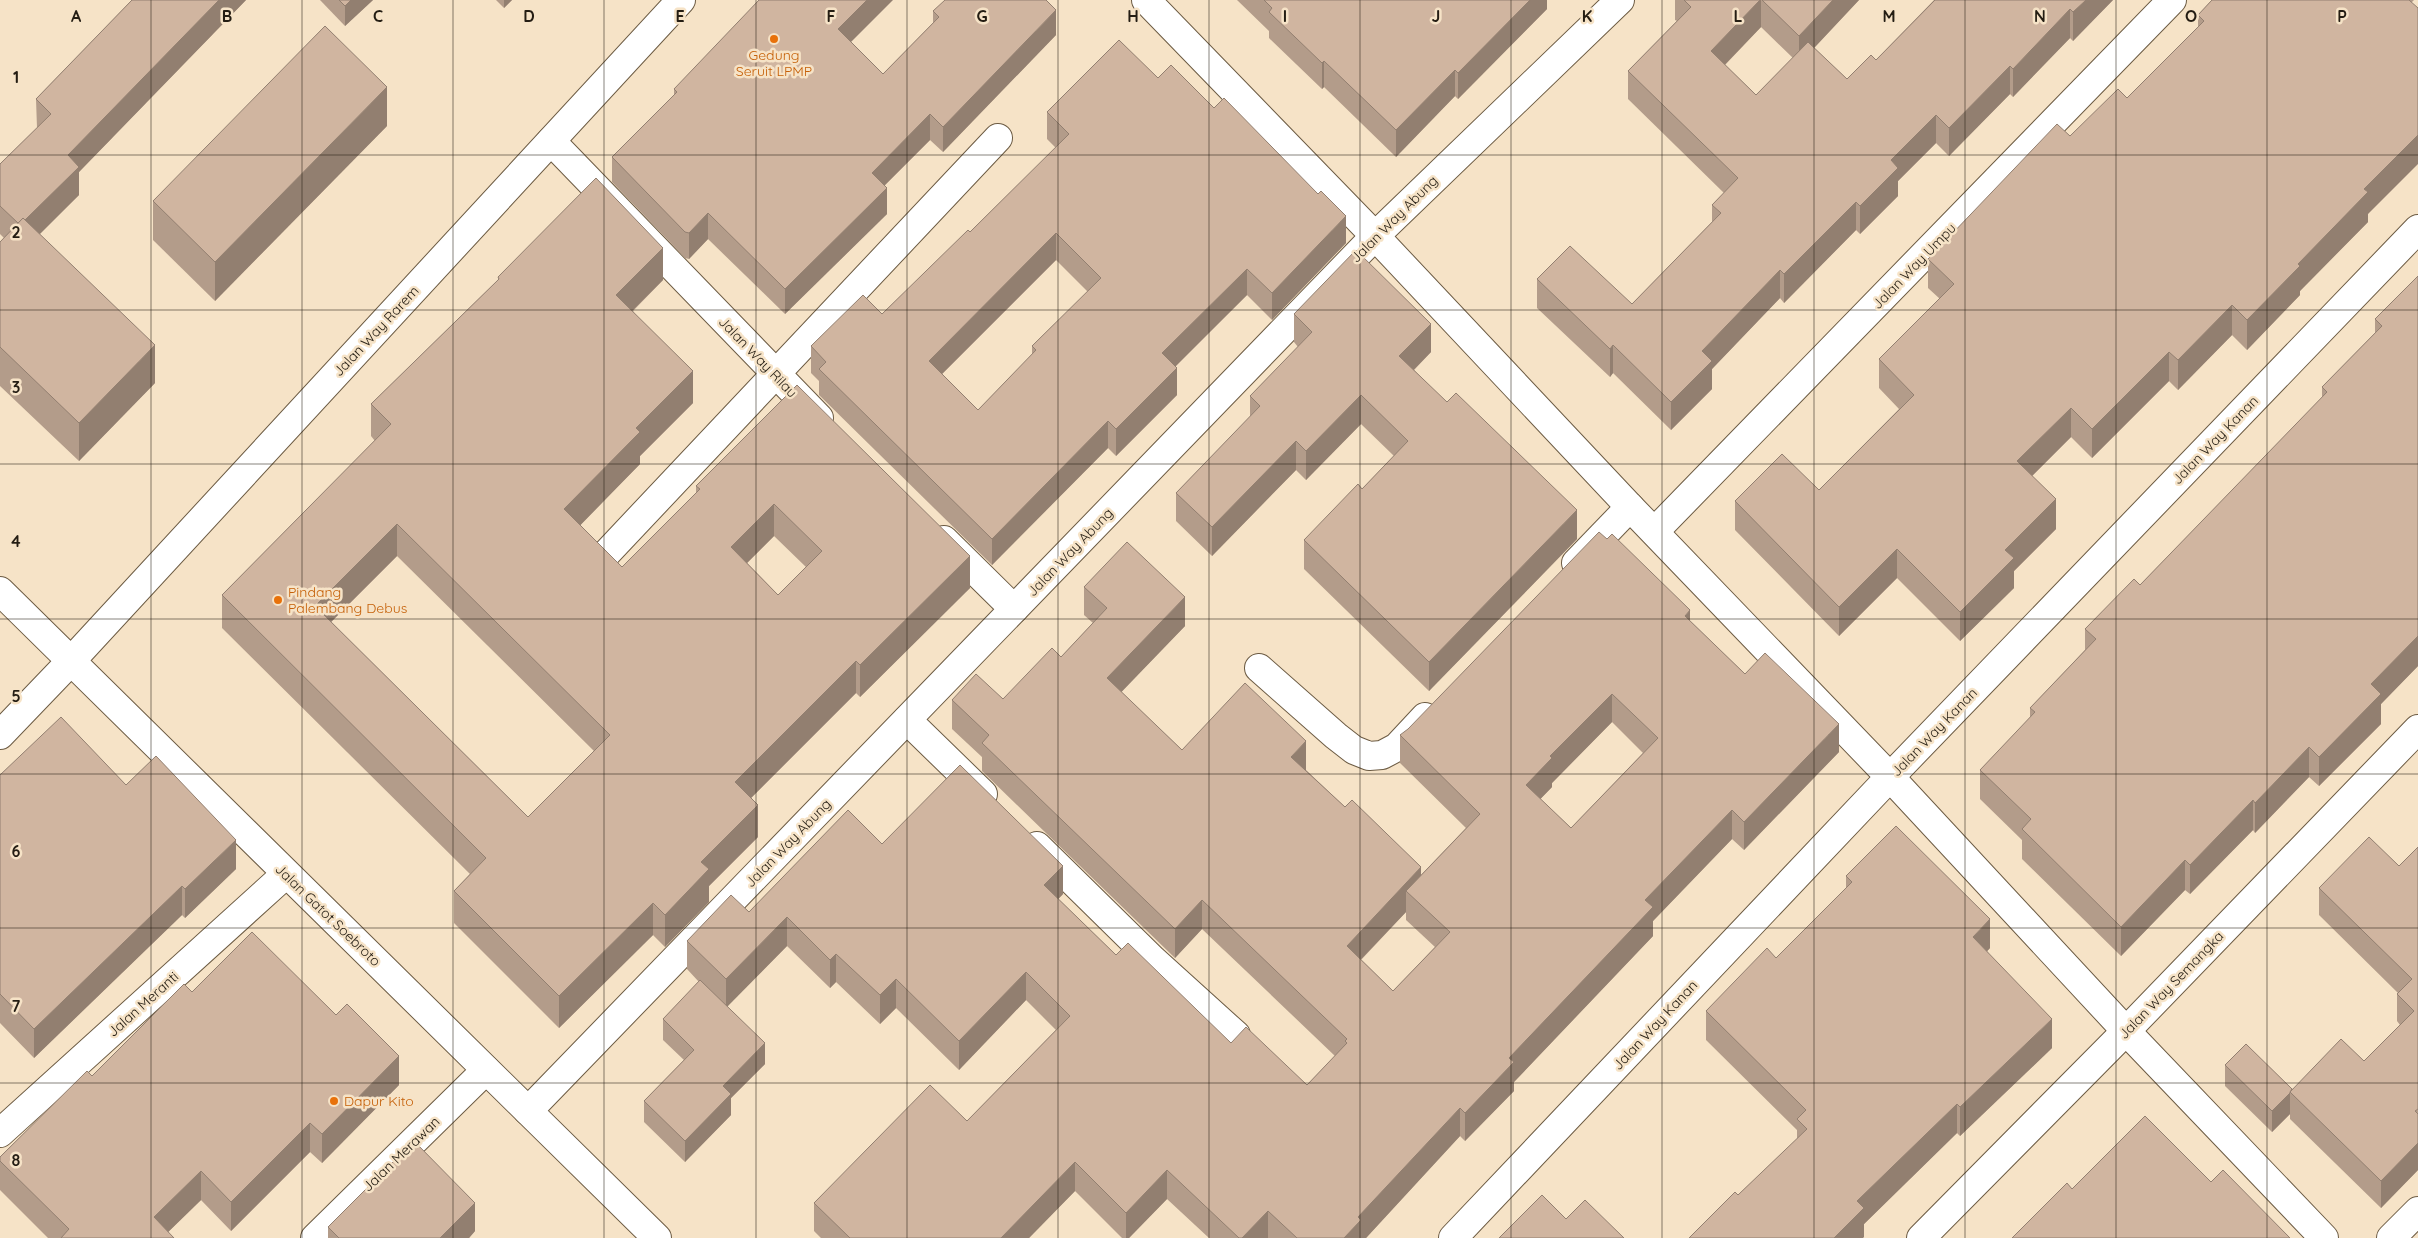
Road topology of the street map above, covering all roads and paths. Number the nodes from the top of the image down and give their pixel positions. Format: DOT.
graph roads {
  1 [pos="681,0"];
  2 [pos="1146,0"];
  3 [pos="1620,0"];
  4 [pos="2172,0"];
  5 [pos="998,138"];
  6 [pos="550,141"];
  7 [pos="2418,229"];
  8 [pos="1375,236"];
  9 [pos="774,374"];
  10 [pos="838,436"];
  11 [pos="1630,507"];
  12 [pos="923,520"];
  13 [pos="1655,532"];
  14 [pos="605,555"];
  15 [pos="1559,580"];
  16 [pos="0,591"];
  17 [pos="1014,609"];
  18 [pos="71,662"];
  19 [pos="1259,668"];
  20 [pos="1443,699"];
  21 [pos="907,720"];
  22 [pos="2418,729"];
  23 [pos="0,735"];
  24 [pos="1890,777"];
  25 [pos="998,809"];
  26 [pos="1019,829"];
  27 [pos="286,874"];
  28 [pos="2126,1031"];
  29 [pos="1236,1035"];
  30 [pos="486,1070"];
  31 [pos="528,1111"];
  32 [pos="0,1133"];
  33 [pos="2418,1211"];
  34 [pos="315,1238"];
  35 [pos="657,1238"];
  36 [pos="1453,1238"];
  37 [pos="1921,1238"];
  38 [pos="2324,1238"];
  39 [pos="2392,1238"];
  1 -- 6 [label="street, Jalan Way Rarem"];
  2 -- 8 [label="street"];
  3 -- 8 [label="street, Jalan Way Abung"];
  4 -- 13 [label="street, Jalan Way Umpu"];
  5 -- 9 [label="street"];
  6 -- 9 [label="street, Jalan Way Rilau"];
  6 -- 18 [label="street, Jalan Way Rarem"];
  7 -- 24 [label="street, Jalan Way Kanan"];
  8 -- 11 [label="street"];
  8 -- 17 [label="street, Jalan Way Abung"];
  9 -- 10 [label="street, Jalan Way Rilau"];
  9 -- 14 [label="street"];
  11 -- 13 [label="street"];
  11 -- 15 [label="street"];
  12 -- 17 [label="street"];
  13 -- 24 [label="street"];
  16 -- 18 [label="street, Jalan Gatot Soebroto"];
  17 -- 21 [label="street, Jalan Way Abung"];
  18 -- 23 [label="street, Jalan Way Rarem"];
  18 -- 27 [label="street, Jalan Gatot Soebroto"];
  19 -- 20 [label="street"];
  21 -- 25 [label="street"];
  21 -- 31 [label="street, Jalan Way Abung"];
  22 -- 28 [label="street, Jalan Way Semangka"];
  24 -- 28 [label="street"];
  24 -- 36 [label="street, Jalan Way Kanan"];
  26 -- 29 [label="street"];
  27 -- 30 [label="street, Jalan Gatot Soebroto"];
  27 -- 32 [label="street, Jalan Meranti"];
  28 -- 37 [label="street, Jalan Way Semangka"];
  28 -- 38 [label="street"];
  30 -- 31 [label="street, Jalan Gatot Soebroto"];
  30 -- 34 [label="street, Jalan Merawan"];
  31 -- 35 [label="street, Jalan Gatot Soebroto"];
  33 -- 39 [label="street"];
}
